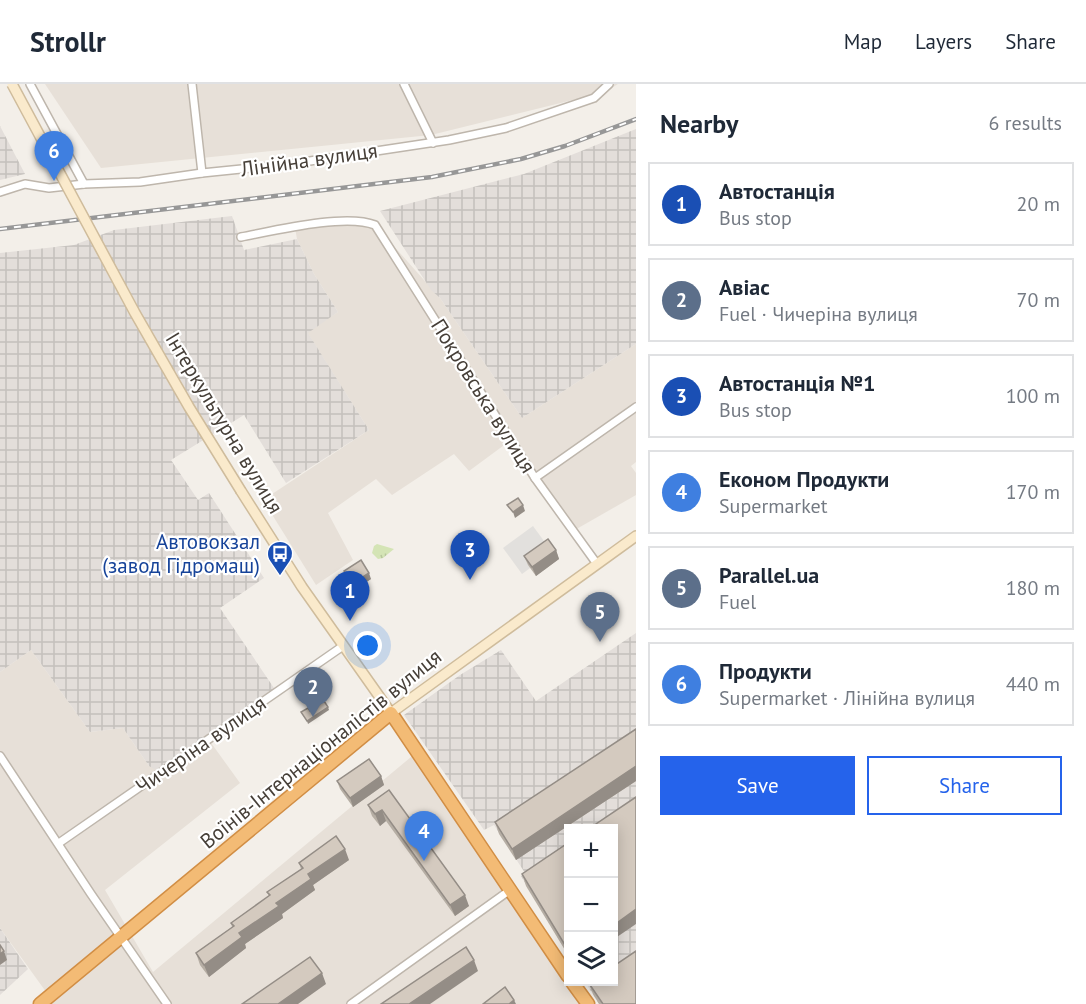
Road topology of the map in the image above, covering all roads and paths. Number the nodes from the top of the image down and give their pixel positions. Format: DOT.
graph roads {
  1 [pos="12,84"];
  2 [pos="30,84"];
  3 [pos="192,84"];
  4 [pos="404,84"];
  5 [pos="609,84"];
  6 [pos="433,143"];
  7 [pos="202,173"];
  8 [pos="84,184"];
  9 [pos="0,192"];
  10 [pos="241,237"];
  11 [pos="636,407"];
  12 [pos="535,478"];
  13 [pos="636,536"];
  14 [pos="597,564"];
  15 [pos="343,646"];
  16 [pos="391,713"];
  17 [pos="0,756"];
  18 [pos="58,843"];
  19 [pos="510,890"];
  20 [pos="120,936"];
  21 [pos="564,970"];
  22 [pos="575,986"];
  23 [pos="40,1004"];
  24 [pos="167,1004"];
  25 [pos="351,1004"];
  26 [pos="588,1004"];
  1 -- 15 [label="main road, Інтеркультурна вулиця, bridge"];
  2 -- 8 [label="street"];
  3 -- 7 [label="street"];
  4 -- 6 [label="street"];
  5 -- 6 [label="street, Лінійна вулиця"];
  6 -- 7 [label="street, Лінійна вулиця"];
  7 -- 8 [label="street, Лінійна вулиця"];
  8 -- 9 [label="street, Лінійна вулиця"];
  10 -- 12 [label="street, Покровська вулиця"];
  11 -- 12 [label="street"];
  12 -- 14 [label="street, Покровська вулиця"];
  13 -- 14 [label="main road, Воїнів-Інтернаціоналістів вулиця"];
  14 -- 16 [label="main road, Воїнів-Інтернаціоналістів вулиця"];
  15 -- 16 [label="main road, Інтеркультурна вулиця"];
  15 -- 18 [label="street, Чичеріна вулиця"];
  16 -- 19 [label="highway, Інтеркультурна вулиця"];
  16 -- 20 [label="highway, Воїнів-Інтернаціоналістів вулиця"];
  17 -- 18 [label="street"];
  18 -- 20 [label="street"];
  19 -- 21 [label="highway, Інтеркультурна вулиця"];
  19 -- 25 [label="street"];
  20 -- 23 [label="highway, Воїнів-Інтернаціоналістів вулиця"];
  20 -- 24 [label="street"];
  22 -- 26 [label="highway"];
}
